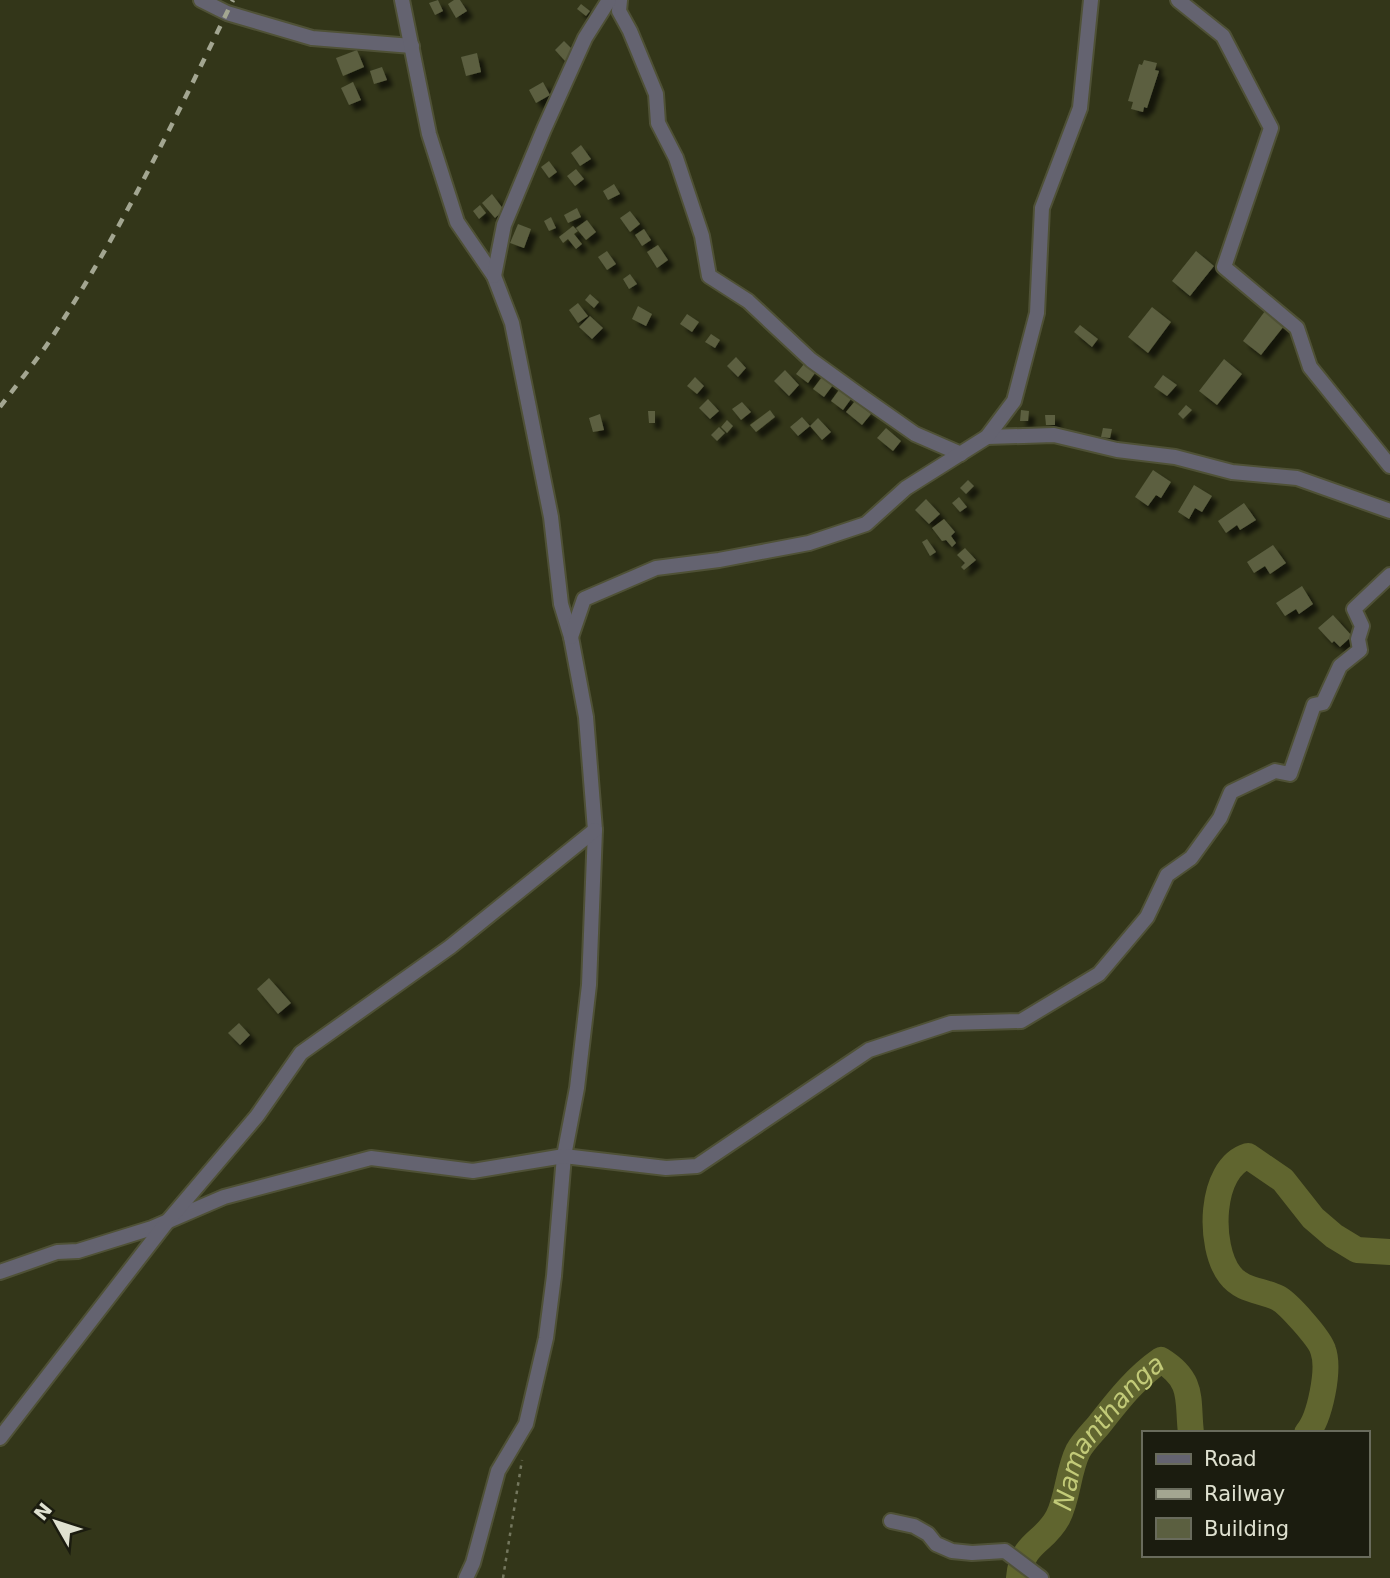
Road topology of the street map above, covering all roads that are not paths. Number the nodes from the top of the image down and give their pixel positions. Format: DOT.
graph roads {
  1 [pos="201,0"];
  2 [pos="402,0"];
  3 [pos="609,0"];
  4 [pos="620,0"];
  5 [pos="1091,0"];
  6 [pos="1178,0"];
  7 [pos="412,46"];
  8 [pos="494,276"];
  9 [pos="987,438"];
  10 [pos="961,454"];
  11 [pos="1390,466"];
  12 [pos="1390,511"];
  13 [pos="1390,575"];
  14 [pos="571,636"];
  15 [pos="595,830"];
  16 [pos="564,1156"];
  17 [pos="167,1222"];
  18 [pos="0,1272"];
  19 [pos="0,1438"];
  20 [pos="891,1521"];
  21 [pos="466,1578"];
  22 [pos="1041,1578"];
  1 -- 7 [label="street"];
  2 -- 7 [label="street"];
  3 -- 8 [label="street"];
  4 -- 10 [label="street"];
  5 -- 9 [label="street"];
  6 -- 11 [label="street"];
  7 -- 8 [label="street"];
  8 -- 14 [label="street"];
  9 -- 10 [label="street"];
  9 -- 12 [label="street"];
  10 -- 14 [label="street"];
  13 -- 16 [label="street"];
  14 -- 15 [label="street"];
  15 -- 16 [label="street"];
  15 -- 17 [label="street"];
  16 -- 17 [label="street"];
  16 -- 21 [label="street"];
  17 -- 18 [label="street"];
  17 -- 19 [label="street"];
  20 -- 22 [label="street"];
}
